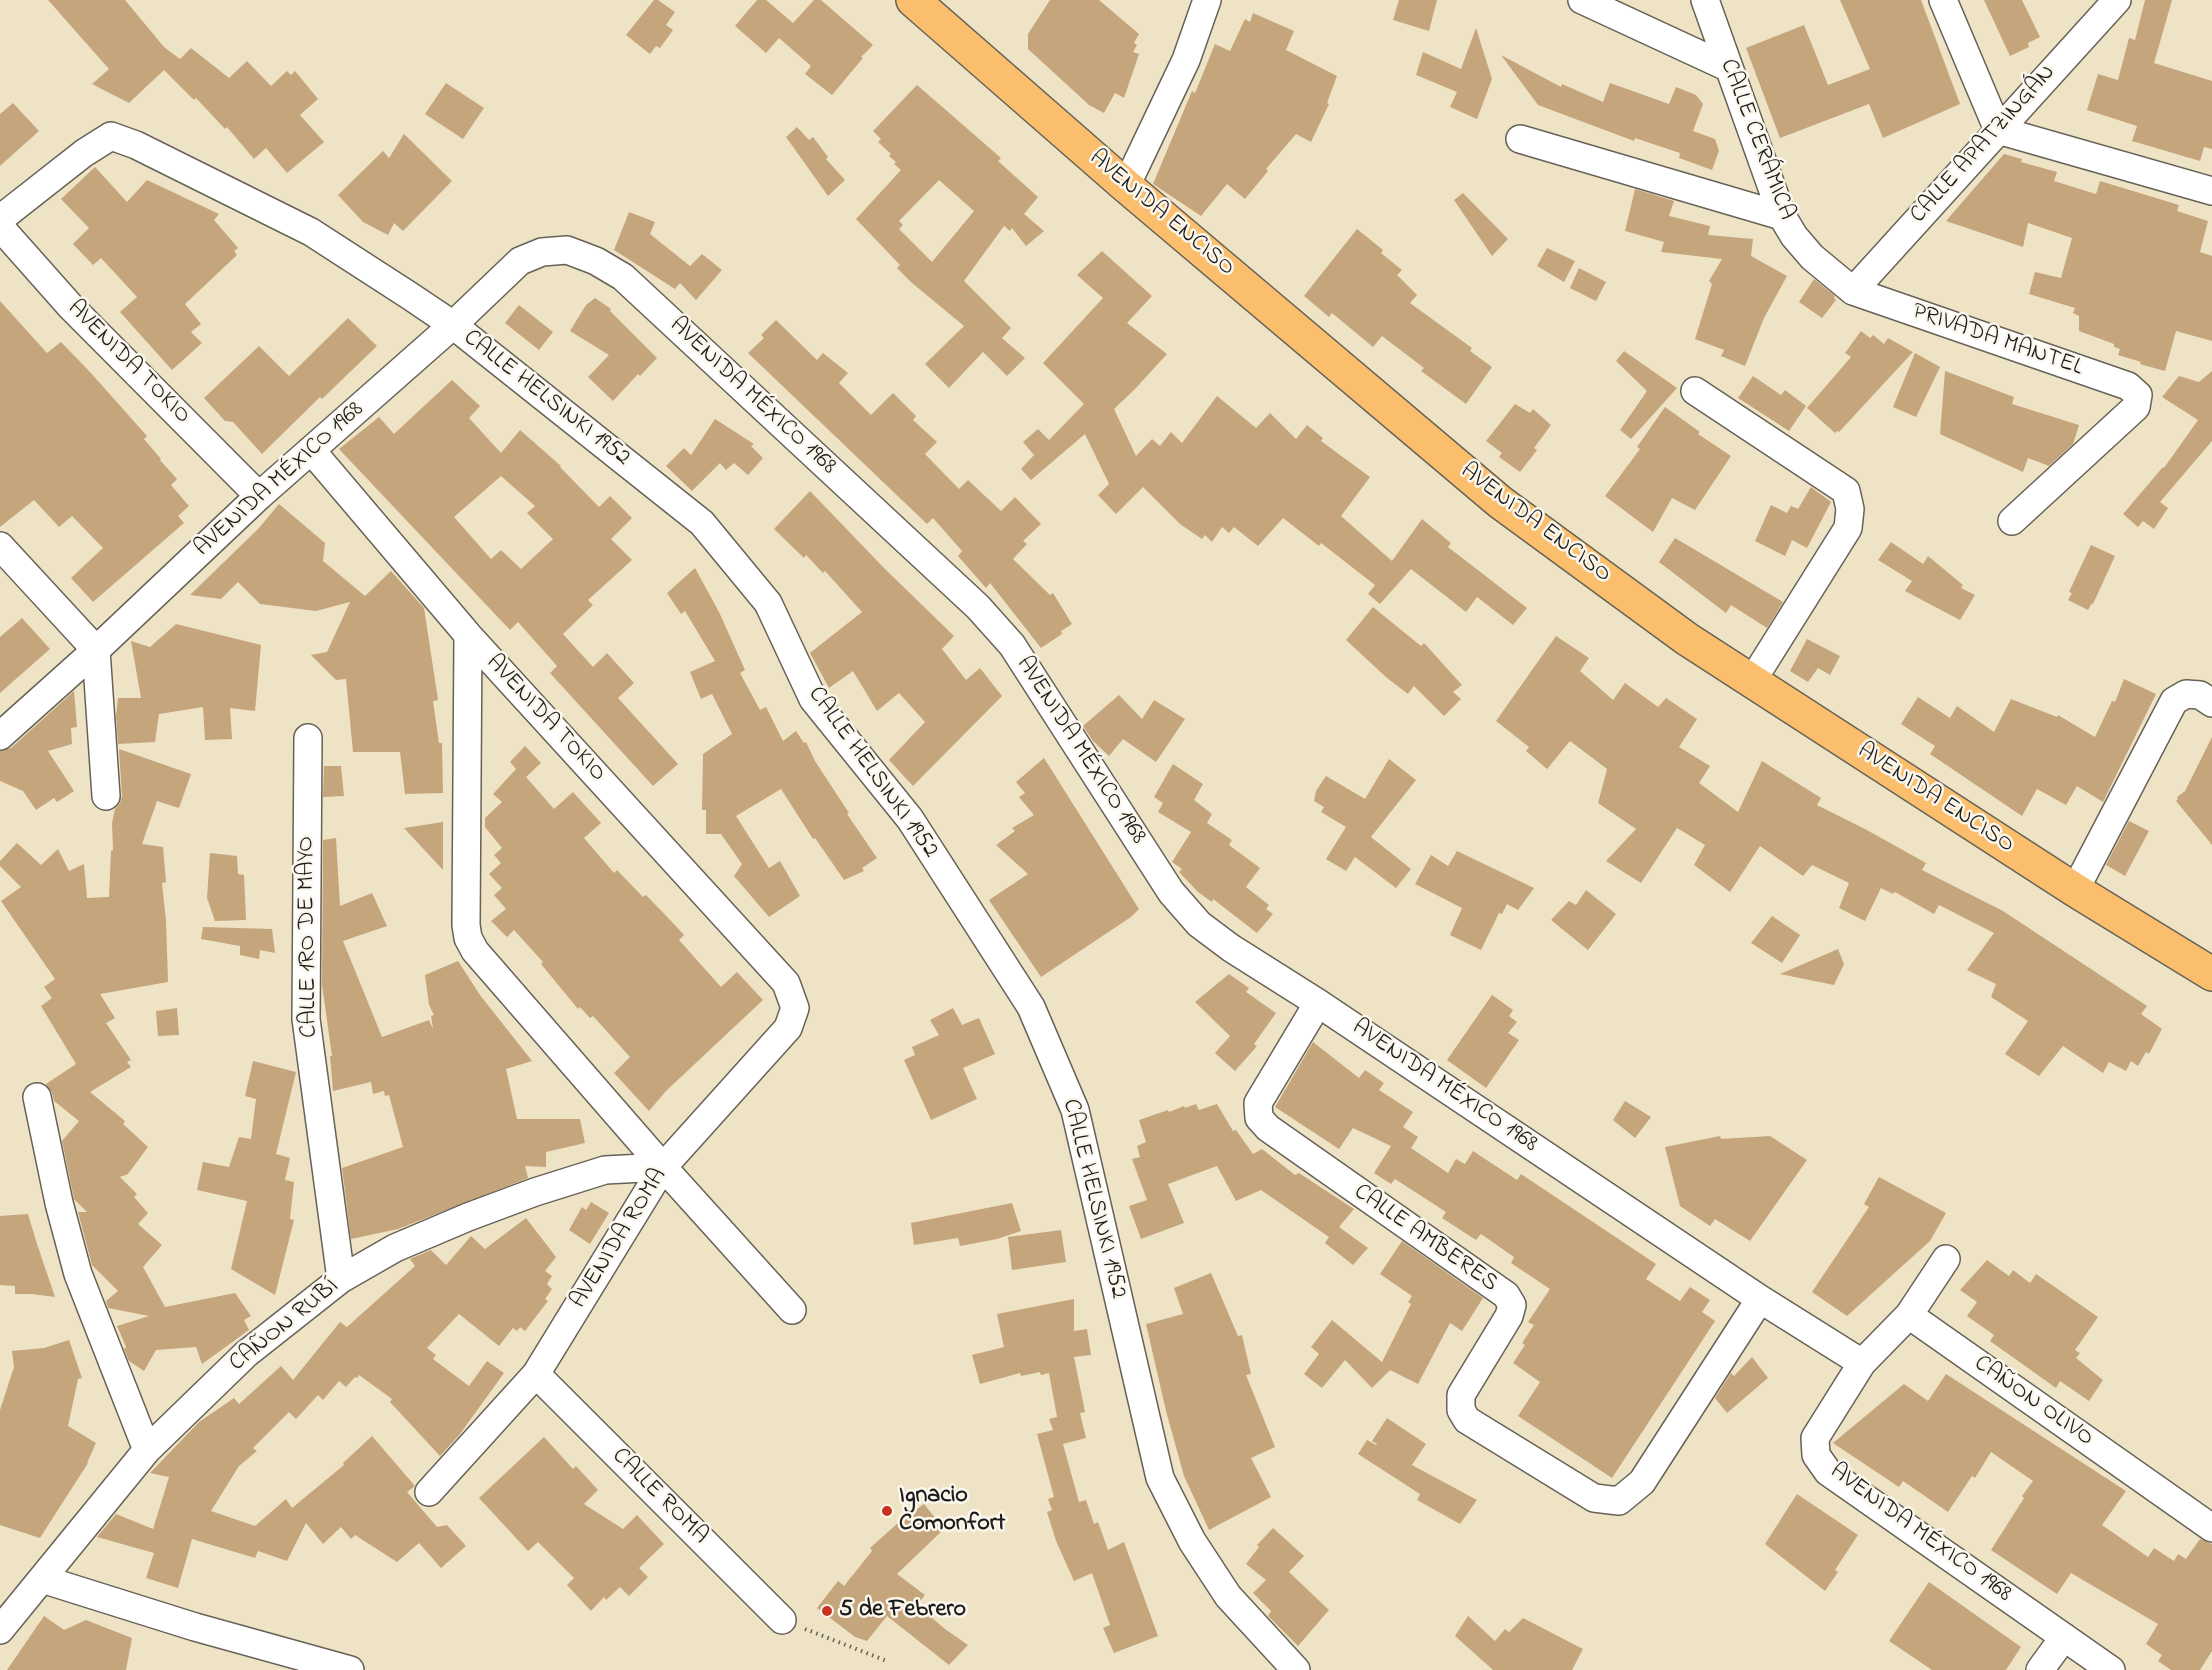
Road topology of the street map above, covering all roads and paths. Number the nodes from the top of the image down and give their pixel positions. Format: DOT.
graph roads {
  1 [pos="913,0"];
  2 [pos="1207,0"];
  3 [pos="1582,0"];
  4 [pos="1706,0"];
  5 [pos="1943,0"];
  6 [pos="2116,0"];
  7 [pos="1729,68"];
  8 [pos="1998,130"];
  9 [pos="1520,139"];
  10 [pos="1126,186"];
  11 [pos="2212,191"];
  12 [pos="1782,216"];
  13 [pos="0,219"];
  14 [pos="0,227"];
  15 [pos="1853,291"];
  16 [pos="453,325"];
  17 [pos="1695,391"];
  18 [pos="311,450"];
  19 [pos="259,496"];
  20 [pos="2012,521"];
  21 [pos="0,546"];
  22 [pos="468,635"];
  23 [pos="96,650"];
  24 [pos="1752,681"];
  25 [pos="2212,703"];
  26 [pos="0,736"];
  27 [pos="308,738"];
  28 [pos="106,796"];
  29 [pos="2075,890"];
  30 [pos="2212,974"];
  31 [pos="786,983"];
  32 [pos="1318,1003"];
  33 [pos="37,1097"];
  34 [pos="663,1167"];
  35 [pos="1946,1259"];
  36 [pos="341,1279"];
  37 [pos="1760,1299"];
  38 [pos="792,1310"];
  39 [pos="1909,1315"];
  40 [pos="1862,1363"];
  41 [pos="536,1374"];
  42 [pos="147,1450"];
  43 [pos="429,1492"];
  44 [pos="2212,1528"];
  45 [pos="42,1579"];
  46 [pos="782,1620"];
  47 [pos="0,1630"];
  48 [pos="2064,1637"];
  49 [pos="886,1661"];
  50 [pos="350,1670"];
  51 [pos="1296,1670"];
  52 [pos="2040,1670"];
  53 [pos="2111,1670"];
  1 -- 10 [label="main road, AVENIDA ENCISO"];
  2 -- 10 [label="street"];
  3 -- 7 [label="street"];
  4 -- 7 [label="street, CALLE CERÁMICA"];
  5 -- 8 [label="street"];
  6 -- 8 [label="street, CALLE APATZINGÁN"];
  7 -- 12 [label="street, CALLE CERÁMICA"];
  8 -- 11 [label="street"];
  8 -- 15 [label="street, CALLE APATZINGÁN"];
  9 -- 12 [label="street"];
  10 -- 24 [label="main road, AVENIDA ENCISO"];
  12 -- 15 [label="street, CALLE CERÁMICA"];
  13 -- 16 [label="street, CALLE HELSINKI 1952"];
  14 -- 19 [label="street, AVENIDA TOKIO"];
  15 -- 20 [label="street, PRIVADA MANTEL"];
  16 -- 18 [label="street, AVENIDA MÉXICO 1968"];
  16 -- 32 [label="street, AVENIDA MÉXICO 1968"];
  16 -- 51 [label="street, CALLE HELSINKI 1952"];
  17 -- 24 [label="street"];
  18 -- 19 [label="street, AVENIDA MÉXICO 1968"];
  18 -- 22 [label="street, AVENIDA TOKIO"];
  19 -- 23 [label="street, AVENIDA MÉXICO 1968"];
  21 -- 23 [label="street"];
  22 -- 31 [label="street, AVENIDA TOKIO"];
  22 -- 34 [label="street"];
  23 -- 26 [label="street, AVENIDA MÉXICO 1968"];
  23 -- 28 [label="street"];
  24 -- 29 [label="main road, AVENIDA ENCISO"];
  25 -- 29 [label="street"];
  27 -- 36 [label="street, CALLE 1RO DE MAYO"];
  29 -- 30 [label="main road, AVENIDA ENCISO"];
  31 -- 34 [label="street, AVENIDA ROMA"];
  32 -- 37 [label="street, AVENIDA MÉXICO 1968"];
  32 -- 37 [label="street, CALLE AMBERES"];
  33 -- 42 [label="street"];
  34 -- 36 [label="street, CAÑON RUBÍ"];
  34 -- 38 [label="street"];
  34 -- 41 [label="street, AVENIDA ROMA"];
  35 -- 39 [label="street"];
  36 -- 42 [label="street, CAÑON RUBÍ"];
  37 -- 40 [label="street, AVENIDA MÉXICO 1968"];
  39 -- 40 [label="street"];
  39 -- 44 [label="street, CAÑON OLIVO"];
  40 -- 48 [label="street, AVENIDA MÉXICO 1968"];
  41 -- 43 [label="street, AVENIDA ROMA"];
  41 -- 46 [label="street, CALLE ROMA"];
  42 -- 45 [label="street, CAÑON RUBÍ"];
  45 -- 47 [label="street, CAÑON RUBÍ"];
  45 -- 50 [label="street"];
  46 -- 49 [label="path"];
  48 -- 52 [label="street"];
  48 -- 53 [label="street, AVENIDA MÉXICO 1968"];
}
